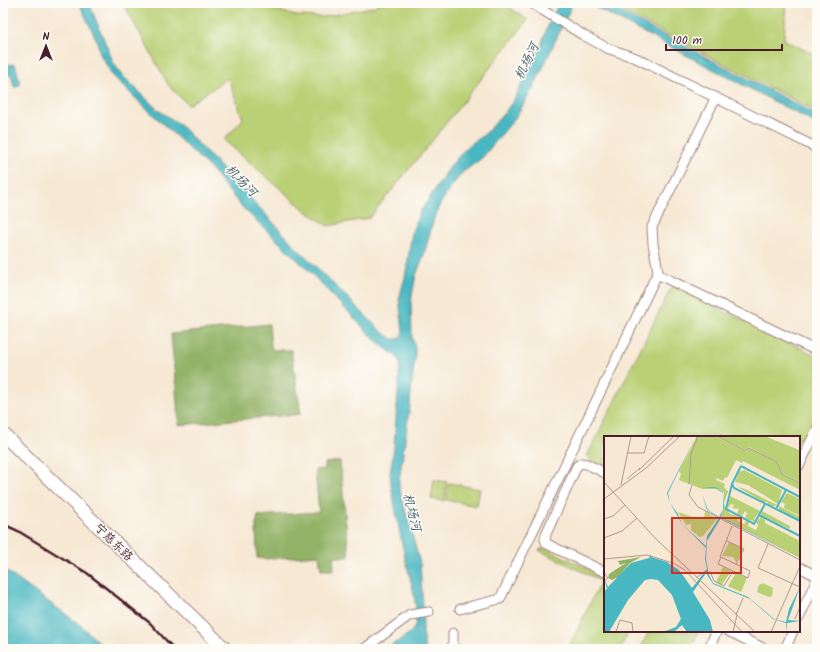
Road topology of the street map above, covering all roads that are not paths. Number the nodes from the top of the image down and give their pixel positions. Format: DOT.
graph roads {
  1 [pos="533,4"];
  2 [pos="716,98"];
  3 [pos="817,148"];
  4 [pos="657,274"];
  5 [pos="817,351"];
  6 [pos="817,429"];
  7 [pos="3,434"];
  8 [pos="800,464"];
  9 [pos="604,472"];
  10 [pos="800,568"];
  11 [pos="604,572"];
  12 [pos="817,576"];
  13 [pos="817,579"];
  14 [pos="460,609"];
  15 [pos="429,612"];
  16 [pos="800,616"];
  17 [pos="453,632"];
  18 [pos="716,632"];
  19 [pos="730,632"];
  20 [pos="793,632"];
  21 [pos="225,649"];
  22 [pos="364,649"];
  23 [pos="453,649"];
  24 [pos="708,649"];
  25 [pos="765,649"];
  26 [pos="785,649"];
  1 -- 2 [label="street"];
  2 -- 3 [label="street"];
  2 -- 4 [label="street"];
  4 -- 5 [label="street"];
  4 -- 14 [label="street"];
  6 -- 8 [label="street"];
  7 -- 21 [label="main road, 宁慈东路"];
  9 -- 11 [label="street"];
  10 -- 12 [label="street"];
  13 -- 16 [label="street"];
  15 -- 22 [label="street"];
  17 -- 23 [label="street"];
  18 -- 24 [label="street"];
  19 -- 25 [label="street"];
  20 -- 26 [label="street"];
}
